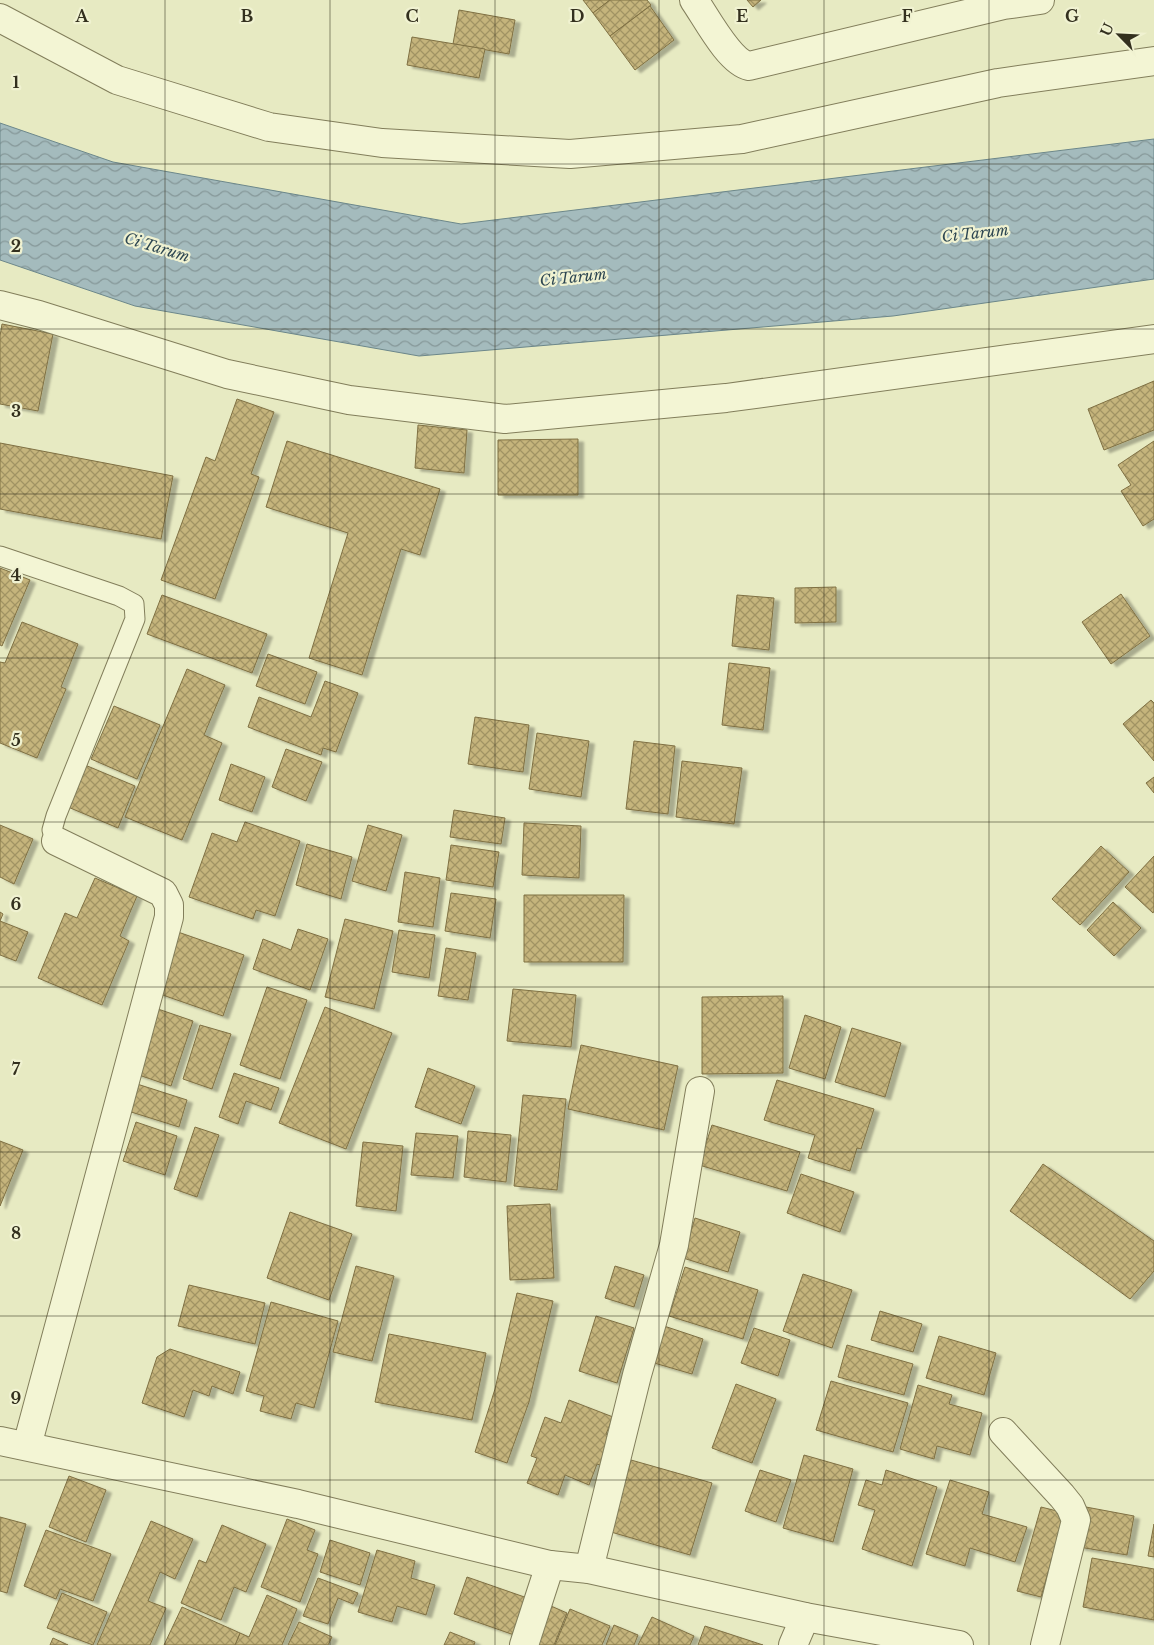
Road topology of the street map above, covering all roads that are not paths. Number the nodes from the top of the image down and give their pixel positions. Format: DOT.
graph roads {
  1 [pos="694,0"];
  2 [pos="1040,0"];
  3 [pos="0,18"];
  4 [pos="1154,61"];
  5 [pos="0,305"];
  6 [pos="1154,339"];
  7 [pos="0,556"];
  8 [pos="56,841"];
  9 [pos="700,1091"];
  10 [pos="1003,1432"];
  11 [pos="0,1441"];
  12 [pos="27,1446"];
  13 [pos="550,1564"];
  14 [pos="589,1569"];
  15 [pos="805,1617"];
  16 [pos="524,1645"];
  17 [pos="793,1645"];
  18 [pos="959,1645"];
  19 [pos="1045,1645"];
  1 -- 2 [label="street"];
  3 -- 4 [label="street"];
  5 -- 6 [label="street"];
  7 -- 8 [label="lane"];
  8 -- 12 [label="street"];
  9 -- 14 [label="street"];
  10 -- 19 [label="street"];
  11 -- 12 [label="street"];
  12 -- 13 [label="street"];
  13 -- 14 [label="street"];
  13 -- 16 [label="street"];
  14 -- 15 [label="street"];
  15 -- 17 [label="street"];
  15 -- 18 [label="street"];
}
